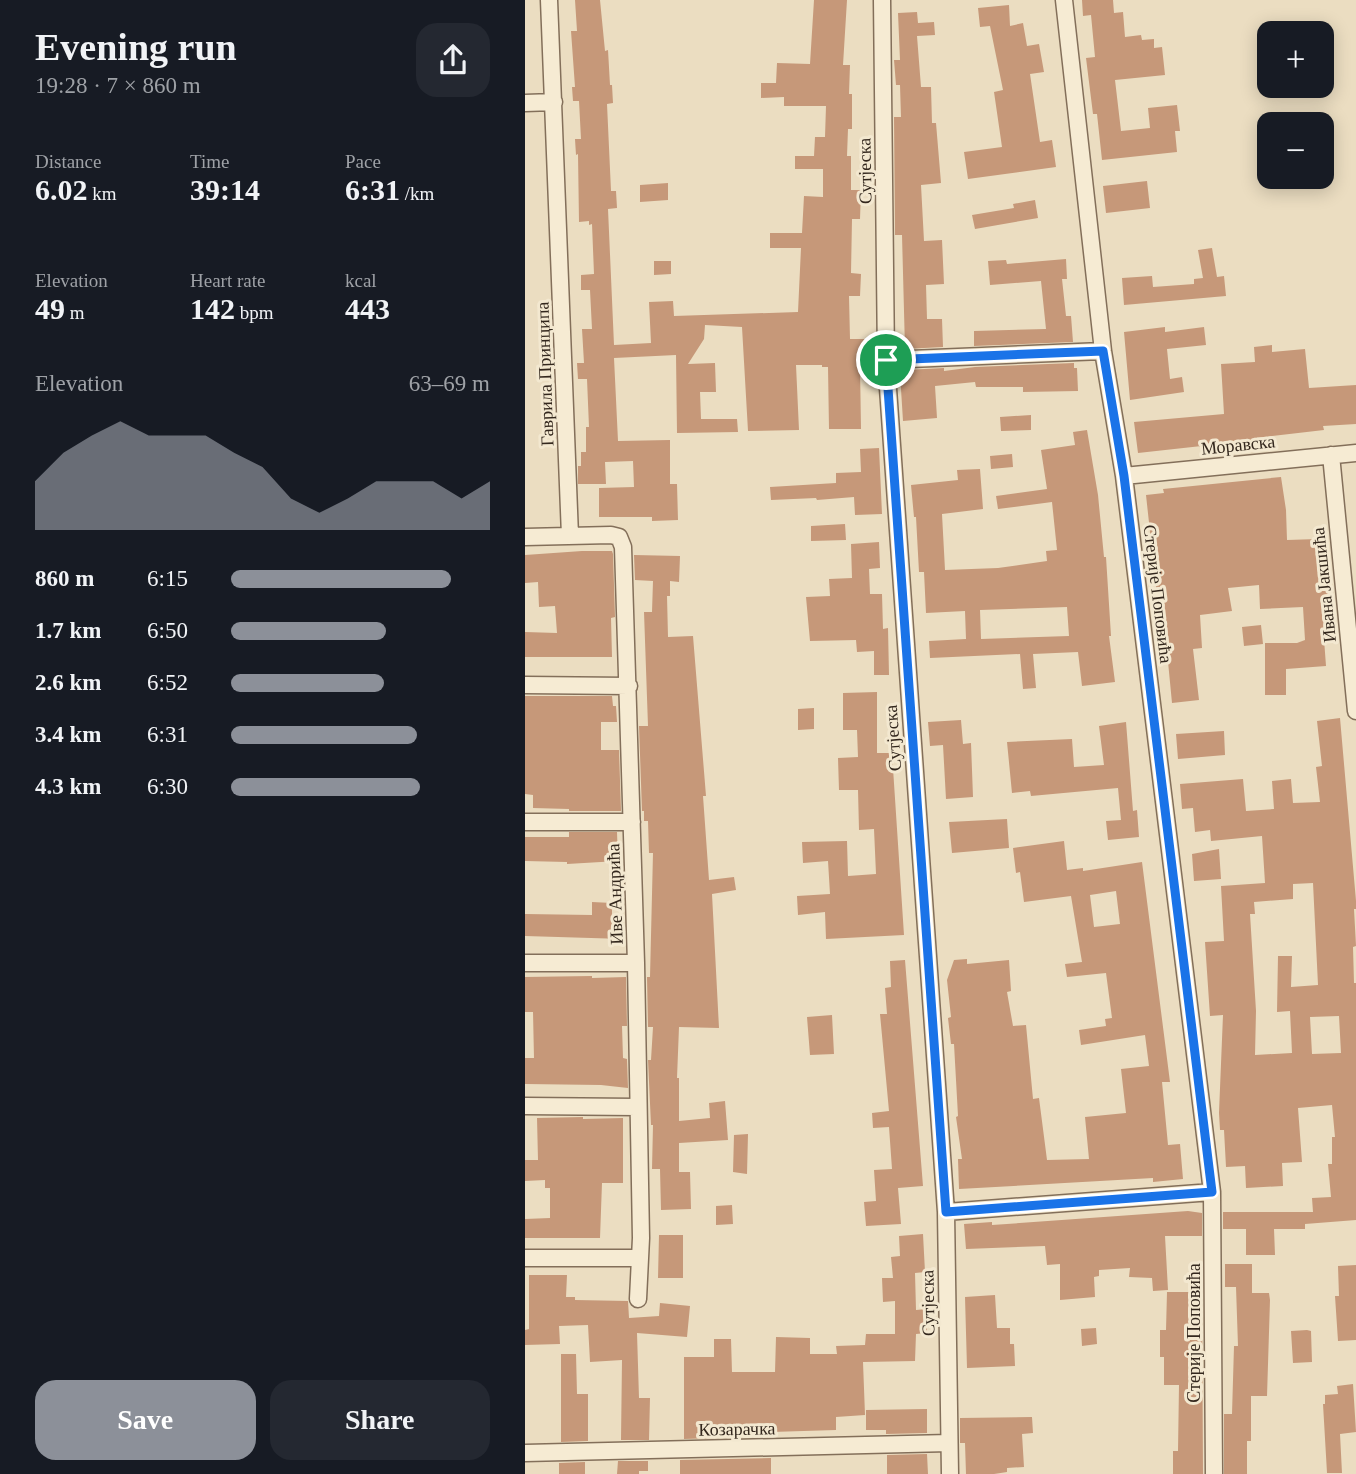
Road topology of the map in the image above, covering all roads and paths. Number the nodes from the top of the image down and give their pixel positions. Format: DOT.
graph roads {
  1 [pos="549,0"];
  2 [pos="882,0"];
  3 [pos="1064,0"];
  4 [pos="554,102"];
  5 [pos="525,103"];
  6 [pos="1103,351"];
  7 [pos="886,360"];
  8 [pos="1356,453"];
  9 [pos="1331,455"];
  10 [pos="1124,476"];
  11 [pos="570,536"];
  12 [pos="525,537"];
  13 [pos="525,685"];
  14 [pos="629,686"];
  15 [pos="1356,711"];
  16 [pos="525,822"];
  17 [pos="632,822"];
  18 [pos="525,963"];
  19 [pos="636,963"];
  20 [pos="525,1105"];
  21 [pos="638,1107"];
  22 [pos="1212,1192"];
  23 [pos="946,1212"];
  24 [pos="525,1258"];
  25 [pos="640,1258"];
  26 [pos="638,1299"];
  27 [pos="950,1443"];
  28 [pos="525,1453"];
  29 [pos="950,1474"];
  30 [pos="1214,1474"];
  1 -- 4 [label="street, Гаврила Принципа"];
  2 -- 7 [label="street, Сутјеска"];
  3 -- 6 [label="street, Стерије Поповића"];
  4 -- 5 [label="street"];
  4 -- 11 [label="street, Гаврила Принципа"];
  6 -- 7 [label="street"];
  6 -- 10 [label="street, Стерије Поповића"];
  7 -- 23 [label="street, Сутјеска"];
  8 -- 9 [label="street, Моравска"];
  9 -- 10 [label="street, Моравска"];
  9 -- 15 [label="street, Ивана Јакшића"];
  10 -- 22 [label="street, Стерије Поповића"];
  11 -- 12 [label="street, Иве Андрића"];
  11 -- 14 [label="street, Иве Андрића"];
  13 -- 14 [label="street"];
  14 -- 17 [label="street, Иве Андрића"];
  16 -- 17 [label="street"];
  17 -- 19 [label="street, Иве Андрића"];
  18 -- 19 [label="street"];
  19 -- 21 [label="street, Иве Андрића"];
  20 -- 21 [label="street"];
  21 -- 25 [label="street, Иве Андрића"];
  22 -- 23 [label="street"];
  22 -- 30 [label="street, Стерије Поповића"];
  23 -- 27 [label="street, Сутјеска"];
  24 -- 25 [label="street"];
  25 -- 26 [label="street, Иве Андрића"];
  27 -- 28 [label="street, Козарачка"];
  27 -- 29 [label="street, Сутјеска"];
}
